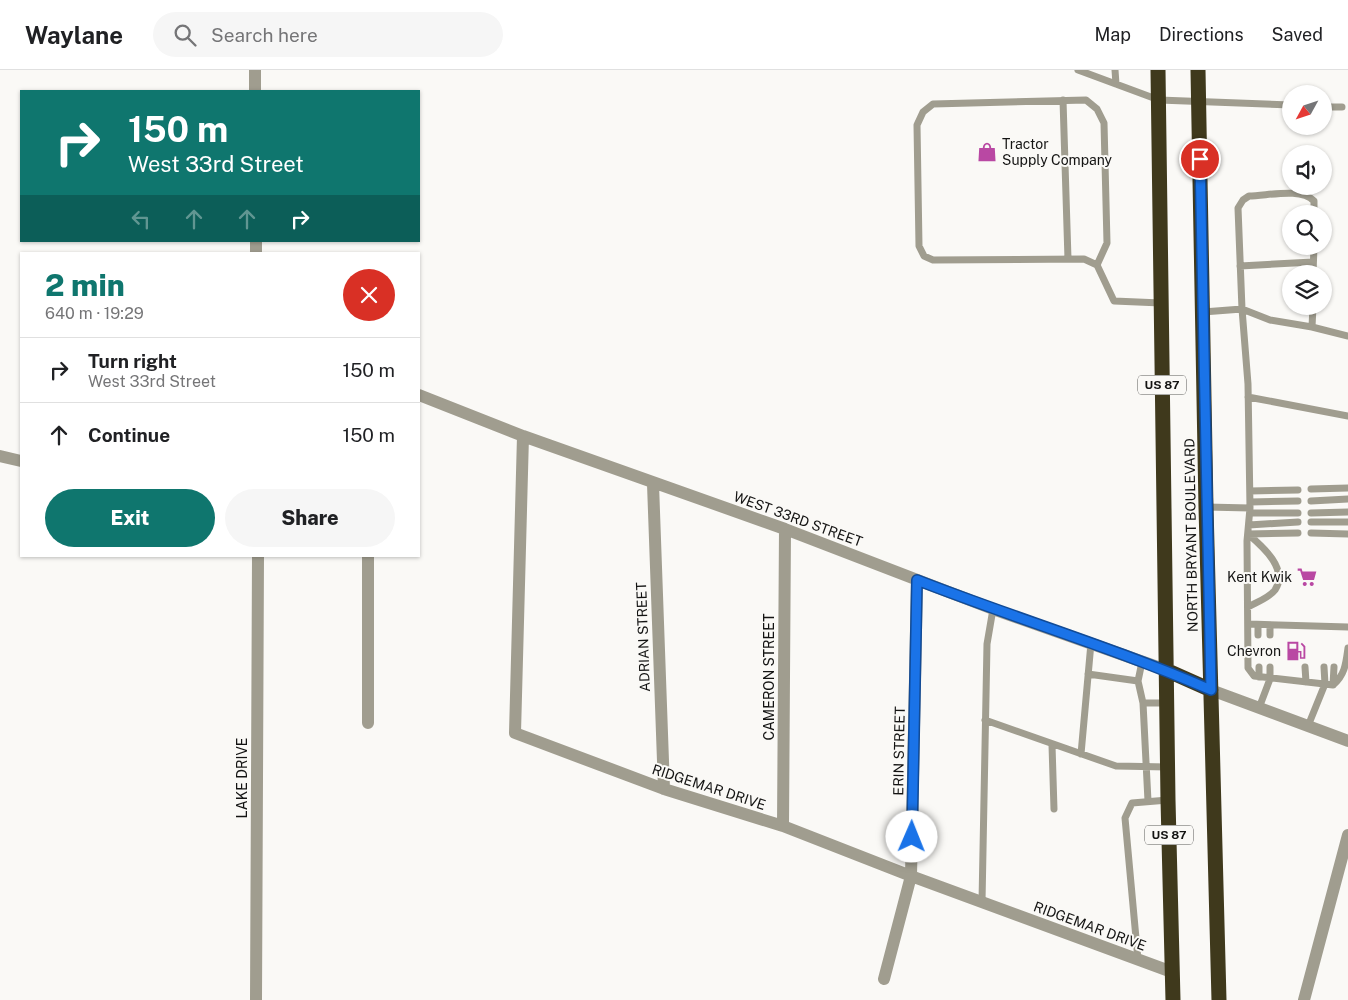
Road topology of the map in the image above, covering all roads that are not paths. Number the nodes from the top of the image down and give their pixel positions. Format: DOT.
graph roads {
  1 [pos="255,70"];
  2 [pos="1078,70"];
  3 [pos="1115,70"];
  4 [pos="1158,70"];
  5 [pos="1198,70"];
  6 [pos="1116,84"];
  7 [pos="255,90"];
  8 [pos="1064,100"];
  9 [pos="1159,100"];
  10 [pos="1199,102"];
  11 [pos="1282,105"];
  12 [pos="1332,106"];
  13 [pos="1342,107"];
  14 [pos="1314,205"];
  15 [pos="1314,255"];
  16 [pos="1068,259"];
  17 [pos="1314,262"];
  18 [pos="1314,265"];
  19 [pos="1097,266"];
  20 [pos="1240,266"];
  21 [pos="1161,303"];
  22 [pos="1242,309"];
  23 [pos="1203,312"];
  24 [pos="1313,315"];
  25 [pos="1312,327"];
  26 [pos="1348,336"];
  27 [pos="420,395"];
  28 [pos="1248,397"];
  29 [pos="1348,416"];
  30 [pos="523,436"];
  31 [pos="0,456"];
  32 [pos="20,461"];
  33 [pos="653,484"];
  34 [pos="1348,488"];
  35 [pos="1311,489"];
  36 [pos="1298,490"];
  37 [pos="1250,491"];
  38 [pos="1348,499"];
  39 [pos="1298,501"];
  40 [pos="1311,501"];
  41 [pos="1206,507"];
  42 [pos="1250,508"];
  43 [pos="1348,512"];
  44 [pos="1298,513"];
  45 [pos="1311,513"];
  46 [pos="1298,522"];
  47 [pos="1311,522"];
  48 [pos="1348,522"];
  49 [pos="1249,525"];
  50 [pos="785,529"];
  51 [pos="1298,533"];
  52 [pos="1311,533"];
  53 [pos="1248,534"];
  54 [pos="1348,534"];
  55 [pos="258,557"];
  56 [pos="368,557"];
  57 [pos="917,580"];
  58 [pos="1248,607"];
  59 [pos="993,609"];
  60 [pos="1249,624"];
  61 [pos="1258,625"];
  62 [pos="1270,625"];
  63 [pos="1305,626"];
  64 [pos="1323,626"];
  65 [pos="1333,626"];
  66 [pos="1348,627"];
  67 [pos="1258,635"];
  68 [pos="1270,635"];
  69 [pos="1304,635"];
  70 [pos="1324,636"];
  71 [pos="1334,636"];
  72 [pos="1091,643"];
  73 [pos="1348,648"];
  74 [pos="1142,662"];
  75 [pos="1259,667"];
  76 [pos="1270,667"];
  77 [pos="1305,667"];
  78 [pos="1324,667"];
  79 [pos="1334,667"];
  80 [pos="1166,670"];
  81 [pos="1088,674"];
  82 [pos="1260,677"];
  83 [pos="1270,679"];
  84 [pos="1138,681"];
  85 [pos="1306,682"];
  86 [pos="1325,684"];
  87 [pos="1333,685"];
  88 [pos="1211,690"];
  89 [pos="1144,703"];
  90 [pos="1167,703"];
  91 [pos="1259,708"];
  92 [pos="985,720"];
  93 [pos="368,723"];
  94 [pos="1308,726"];
  95 [pos="1348,740"];
  96 [pos="1052,745"];
  97 [pos="1081,754"];
  98 [pos="1146,766"];
  99 [pos="1168,767"];
  100 [pos="664,789"];
  101 [pos="1168,800"];
  102 [pos="1148,801"];
  103 [pos="1054,808"];
  104 [pos="783,826"];
  105 [pos="1348,835"];
  106 [pos="911,876"];
  107 [pos="982,902"];
  108 [pos="1138,960"];
  109 [pos="1172,972"];
  110 [pos="884,979"];
  111 [pos="256,1000"];
  112 [pos="1173,1000"];
  113 [pos="1219,1000"];
  114 [pos="1304,1000"];
  1 -- 7 [label="street"];
  2 -- 6 [label="lane"];
  3 -- 6 [label="lane"];
  4 -- 9 [label="highway, NORTH BRYANT BOULEVARD / US 87"];
  5 -- 10 [label="highway, NORTH BRYANT BOULEVARD / US 87"];
  6 -- 9 [label="lane"];
  8 -- 16 [label="lane"];
  8 -- 16 [label="lane"];
  8 -- 19 [label="lane"];
  9 -- 10 [label="lane"];
  9 -- 21 [label="highway, NORTH BRYANT BOULEVARD / US 87"];
  10 -- 11 [label="lane"];
  10 -- 23 [label="highway, NORTH BRYANT BOULEVARD / US 87"];
  12 -- 13 [label="lane"];
  14 -- 20 [label="lane"];
  15 -- 17 [label="lane"];
  16 -- 19 [label="lane"];
  17 -- 18 [label="lane"];
  17 -- 20 [label="lane"];
  19 -- 21 [label="lane"];
  20 -- 22 [label="lane"];
  21 -- 80 [label="highway, NORTH BRYANT BOULEVARD / US 87"];
  22 -- 23 [label="lane"];
  22 -- 25 [label="lane"];
  22 -- 28 [label="lane"];
  23 -- 41 [label="highway, NORTH BRYANT BOULEVARD / US 87"];
  24 -- 25 [label="lane"];
  25 -- 26 [label="lane"];
  27 -- 30 [label="street, WEST 33RD STREET"];
  28 -- 29 [label="lane"];
  28 -- 37 [label="lane"];
  30 -- 33 [label="street, WEST 33RD STREET"];
  30 -- 100 [label="street, RIDGEMAR DRIVE"];
  31 -- 32 [label="street"];
  33 -- 50 [label="street, WEST 33RD STREET"];
  33 -- 100 [label="street, ADRIAN STREET"];
  34 -- 35 [label="lane"];
  36 -- 37 [label="lane"];
  37 -- 42 [label="lane"];
  38 -- 40 [label="lane"];
  39 -- 42 [label="lane"];
  41 -- 42 [label="lane"];
  41 -- 88 [label="highway, NORTH BRYANT BOULEVARD / US 87"];
  42 -- 44 [label="lane"];
  42 -- 49 [label="lane"];
  43 -- 45 [label="lane"];
  46 -- 49 [label="lane"];
  47 -- 48 [label="lane"];
  49 -- 53 [label="lane"];
  50 -- 57 [label="street, WEST 33RD STREET"];
  50 -- 104 [label="street, CAMERON STREET"];
  51 -- 53 [label="lane"];
  52 -- 54 [label="lane"];
  53 -- 58 [label="lane"];
  53 -- 58 [label="lane"];
  55 -- 111 [label="street, LAKE DRIVE"];
  56 -- 93 [label="street"];
  57 -- 59 [label="street, WEST 33RD STREET"];
  57 -- 106 [label="street, ERIN STREET"];
  58 -- 60 [label="lane"];
  59 -- 72 [label="street, WEST 33RD STREET"];
  59 -- 92 [label="lane"];
  60 -- 61 [label="lane"];
  60 -- 82 [label="lane"];
  61 -- 62 [label="lane"];
  61 -- 67 [label="lane"];
  62 -- 63 [label="lane"];
  62 -- 68 [label="lane"];
  63 -- 64 [label="lane"];
  63 -- 69 [label="lane"];
  64 -- 65 [label="lane"];
  64 -- 70 [label="lane"];
  65 -- 66 [label="lane"];
  65 -- 71 [label="lane"];
  72 -- 74 [label="street, WEST 33RD STREET"];
  72 -- 81 [label="lane"];
  73 -- 87 [label="lane"];
  74 -- 80 [label="street, WEST 33RD STREET"];
  74 -- 84 [label="lane"];
  75 -- 82 [label="lane"];
  76 -- 83 [label="lane"];
  77 -- 85 [label="lane"];
  78 -- 86 [label="lane"];
  79 -- 87 [label="lane"];
  80 -- 88 [label="highway"];
  80 -- 90 [label="highway, NORTH BRYANT BOULEVARD / US 87"];
  81 -- 84 [label="lane"];
  81 -- 97 [label="lane"];
  82 -- 83 [label="lane"];
  83 -- 85 [label="lane"];
  83 -- 91 [label="lane"];
  84 -- 89 [label="lane"];
  85 -- 86 [label="lane"];
  86 -- 87 [label="lane"];
  86 -- 94 [label="lane"];
  88 -- 91 [label="street"];
  88 -- 113 [label="highway, NORTH BRYANT BOULEVARD / US 87"];
  89 -- 90 [label="lane"];
  89 -- 98 [label="lane"];
  90 -- 99 [label="highway, NORTH BRYANT BOULEVARD / US 87"];
  91 -- 94 [label="street"];
  92 -- 96 [label="lane"];
  92 -- 107 [label="lane"];
  94 -- 95 [label="street"];
  96 -- 97 [label="lane"];
  96 -- 103 [label="lane"];
  97 -- 98 [label="lane"];
  98 -- 99 [label="lane"];
  98 -- 102 [label="lane"];
  99 -- 101 [label="highway, NORTH BRYANT BOULEVARD / US 87"];
  100 -- 104 [label="street, RIDGEMAR DRIVE"];
  101 -- 102 [label="lane"];
  101 -- 109 [label="highway, NORTH BRYANT BOULEVARD / US 87"];
  102 -- 108 [label="lane"];
  104 -- 106 [label="street, RIDGEMAR DRIVE"];
  105 -- 114 [label="street"];
  106 -- 107 [label="street, RIDGEMAR DRIVE"];
  106 -- 110 [label="street, ERIN STREET"];
  107 -- 108 [label="street, RIDGEMAR DRIVE"];
  108 -- 109 [label="street, RIDGEMAR DRIVE"];
  109 -- 112 [label="highway, NORTH BRYANT BOULEVARD / US 87"];
}
